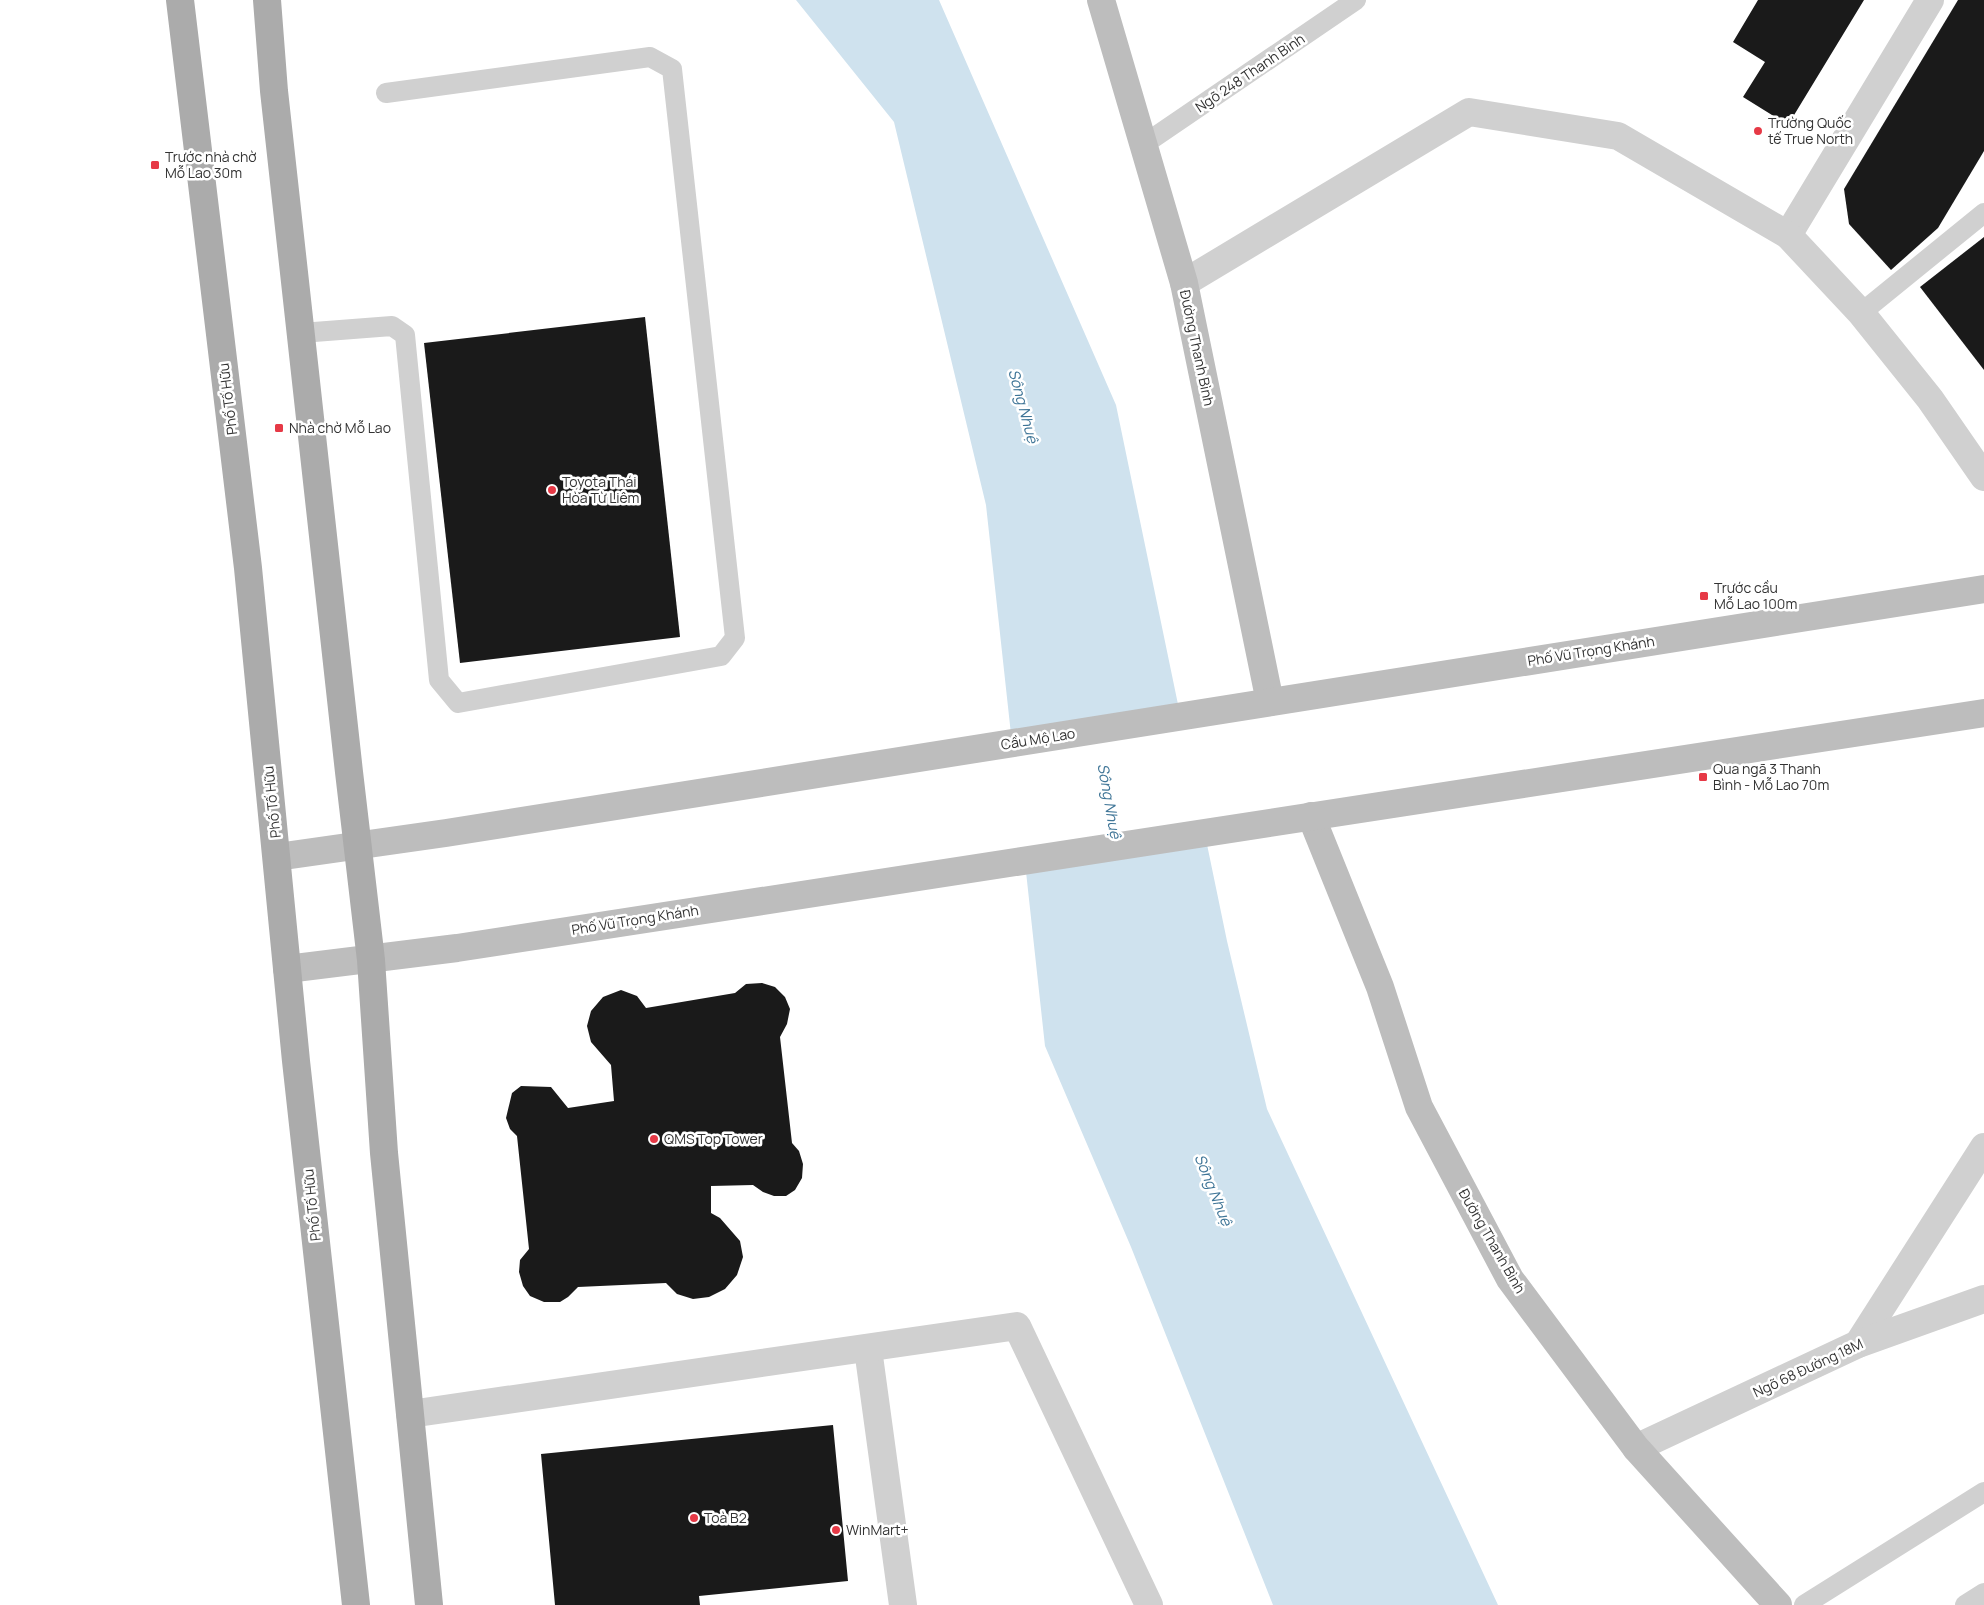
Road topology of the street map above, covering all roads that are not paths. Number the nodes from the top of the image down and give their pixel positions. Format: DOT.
graph roads {
  1 [pos="180,0"];
  2 [pos="267,0"];
  3 [pos="1101,0"];
  4 [pos="1356,0"];
  5 [pos="1930,0"];
  6 [pos="386,93"];
  7 [pos="1143,145"];
  8 [pos="1984,213"];
  9 [pos="1788,235"];
  10 [pos="1184,283"];
  11 [pos="1861,313"];
  12 [pos="301,333"];
  13 [pos="1984,477"];
  14 [pos="1984,589"];
  15 [pos="1270,702"];
  16 [pos="1984,713"];
  17 [pos="1199,714"];
  18 [pos="1311,816"];
  19 [pos="358,846"];
  20 [pos="277,856"];
  21 [pos="371,960"];
  22 [pos="287,969"];
  23 [pos="1984,1146"];
  24 [pos="1984,1299"];
  25 [pos="1858,1344"];
  26 [pos="868,1349"];
  27 [pos="410,1414"];
  28 [pos="1636,1448"];
  29 [pos="1984,1492"];
  30 [pos="1984,1593"];
  31 [pos="356,1605"];
  32 [pos="429,1605"];
  33 [pos="903,1605"];
  34 [pos="1149,1605"];
  35 [pos="1778,1605"];
  36 [pos="1804,1605"];
  37 [pos="1965,1605"];
  1 -- 20 [label="main road, Phố Tố Hữu"];
  2 -- 12 [label="main road"];
  3 -- 7 [label="main road, Đường Thanh Bình"];
  4 -- 7 [label="lane, Ngõ 248 Thanh Bình"];
  5 -- 9 [label="street"];
  6 -- 12 [label="lane"];
  7 -- 10 [label="main road, Đường Thanh Bình"];
  8 -- 11 [label="lane"];
  9 -- 10 [label="street"];
  9 -- 11 [label="street"];
  10 -- 15 [label="main road, Đường Thanh Bình"];
  11 -- 13 [label="street"];
  12 -- 19 [label="main road"];
  14 -- 15 [label="main road, Phố Vũ Trọng Khánh"];
  15 -- 17 [label="main road, Phố Vũ Trọng Khánh"];
  16 -- 18 [label="main road"];
  17 -- 19 [label="main road, Cầu Mộ Lao"];
  18 -- 21 [label="main road, Phố Vũ Trọng Khánh"];
  18 -- 28 [label="main road, Đường Thanh Bình"];
  19 -- 20 [label="main road"];
  19 -- 21 [label="main road"];
  20 -- 22 [label="main road, Phố Tố Hữu"];
  21 -- 22 [label="main road, Phố Vũ Trọng Khánh"];
  21 -- 27 [label="main road"];
  22 -- 31 [label="main road, Phố Tố Hữu"];
  23 -- 25 [label="street"];
  24 -- 25 [label="street, Ngõ 68 Đường 18M"];
  25 -- 28 [label="street, Ngõ 68 Đường 18M"];
  26 -- 27 [label="street"];
  26 -- 33 [label="street"];
  26 -- 34 [label="street"];
  27 -- 32 [label="main road"];
  28 -- 35 [label="main road, Đường Thanh Bình"];
  29 -- 36 [label="lane"];
  30 -- 37 [label="lane"];
}
